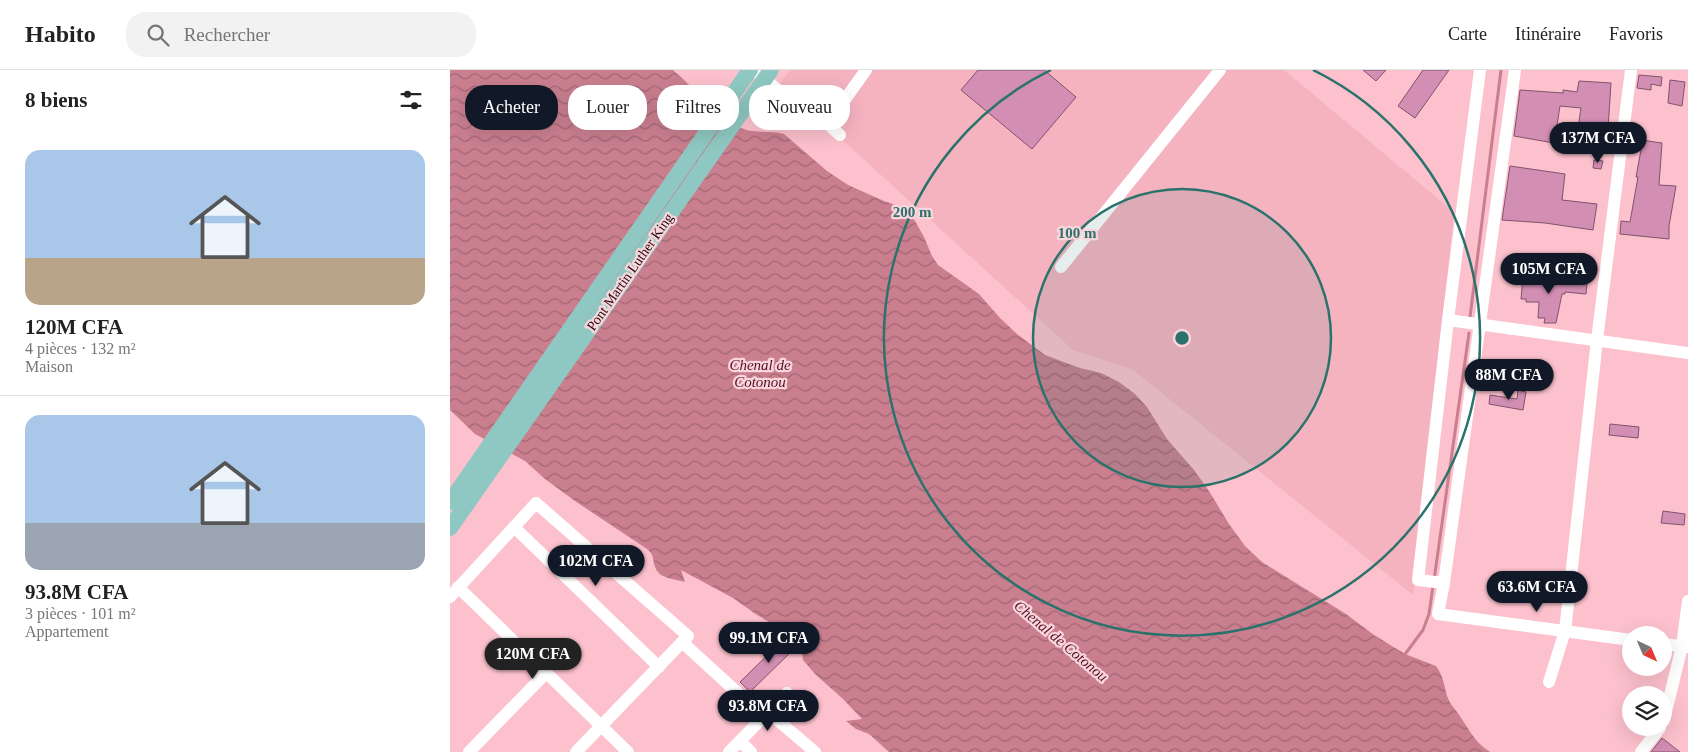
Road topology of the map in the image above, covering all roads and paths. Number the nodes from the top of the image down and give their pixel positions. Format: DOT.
graph roads {
  1 [pos="750,70"];
  2 [pos="754,70"];
  3 [pos="771,70"];
  4 [pos="866,70"];
  5 [pos="1220,70"];
  6 [pos="1480,70"];
  7 [pos="1515,70"];
  8 [pos="1631,70"];
  9 [pos="772,85"];
  10 [pos="850,92"];
  11 [pos="834,130"];
  12 [pos="840,135"];
  13 [pos="1061,267"];
  14 [pos="1448,320"];
  15 [pos="1480,325"];
  16 [pos="1597,340"];
  17 [pos="1688,353"];
  18 [pos="482,470"];
  19 [pos="450,502"];
  20 [pos="514,527"];
  21 [pos="450,528"];
  22 [pos="1444,582"];
  23 [pos="454,592"];
  24 [pos="1688,602"];
  25 [pos="1565,631"];
  26 [pos="1622,639"];
  27 [pos="682,642"];
  28 [pos="1672,645"];
  29 [pos="1685,647"];
  30 [pos="659,667"];
  31 [pos="546,672"];
  32 [pos="1549,682"];
  33 [pos="1672,692"];
  34 [pos="787,693"];
  35 [pos="766,715"];
  36 [pos="601,726"];
  37 [pos="1654,736"];
  38 [pos="740,741"];
  39 [pos="469,752"];
  40 [pos="576,752"];
  41 [pos="628,752"];
  42 [pos="729,752"];
  43 [pos="751,752"];
  44 [pos="816,752"];
  45 [pos="1641,752"];
  1 -- 18 [label="main road, Pont Martin Luther King"];
  2 -- 9 [label="street"];
  3 -- 18 [label="main road, Pont Martin Luther King"];
  4 -- 10 [label="street"];
  5 -- 13 [label="street"];
  6 -- 14 [label="street"];
  7 -- 15 [label="street"];
  8 -- 16 [label="street"];
  11 -- 12 [label="street"];
  14 -- 15 [label="street"];
  14 -- 22 [label="street"];
  15 -- 16 [label="street"];
  15 -- 22 [label="street"];
  16 -- 17 [label="street"];
  16 -- 25 [label="street"];
  18 -- 19 [label="main road"];
  18 -- 21 [label="main road"];
  20 -- 23 [label="street"];
  20 -- 27 [label="street"];
  20 -- 30 [label="street"];
  22 -- 25 [label="street"];
  23 -- 31 [label="street"];
  24 -- 29 [label="street"];
  25 -- 26 [label="street"];
  25 -- 32 [label="street"];
  27 -- 30 [label="street"];
  27 -- 35 [label="street"];
  28 -- 29 [label="street"];
  29 -- 33 [label="street"];
  30 -- 36 [label="street"];
  31 -- 36 [label="street"];
  31 -- 39 [label="street"];
  34 -- 35 [label="street"];
  35 -- 38 [label="street"];
  35 -- 44 [label="street"];
  36 -- 40 [label="street"];
  36 -- 41 [label="street"];
  37 -- 45 [label="street"];
  38 -- 42 [label="street"];
  38 -- 43 [label="street"];
}
